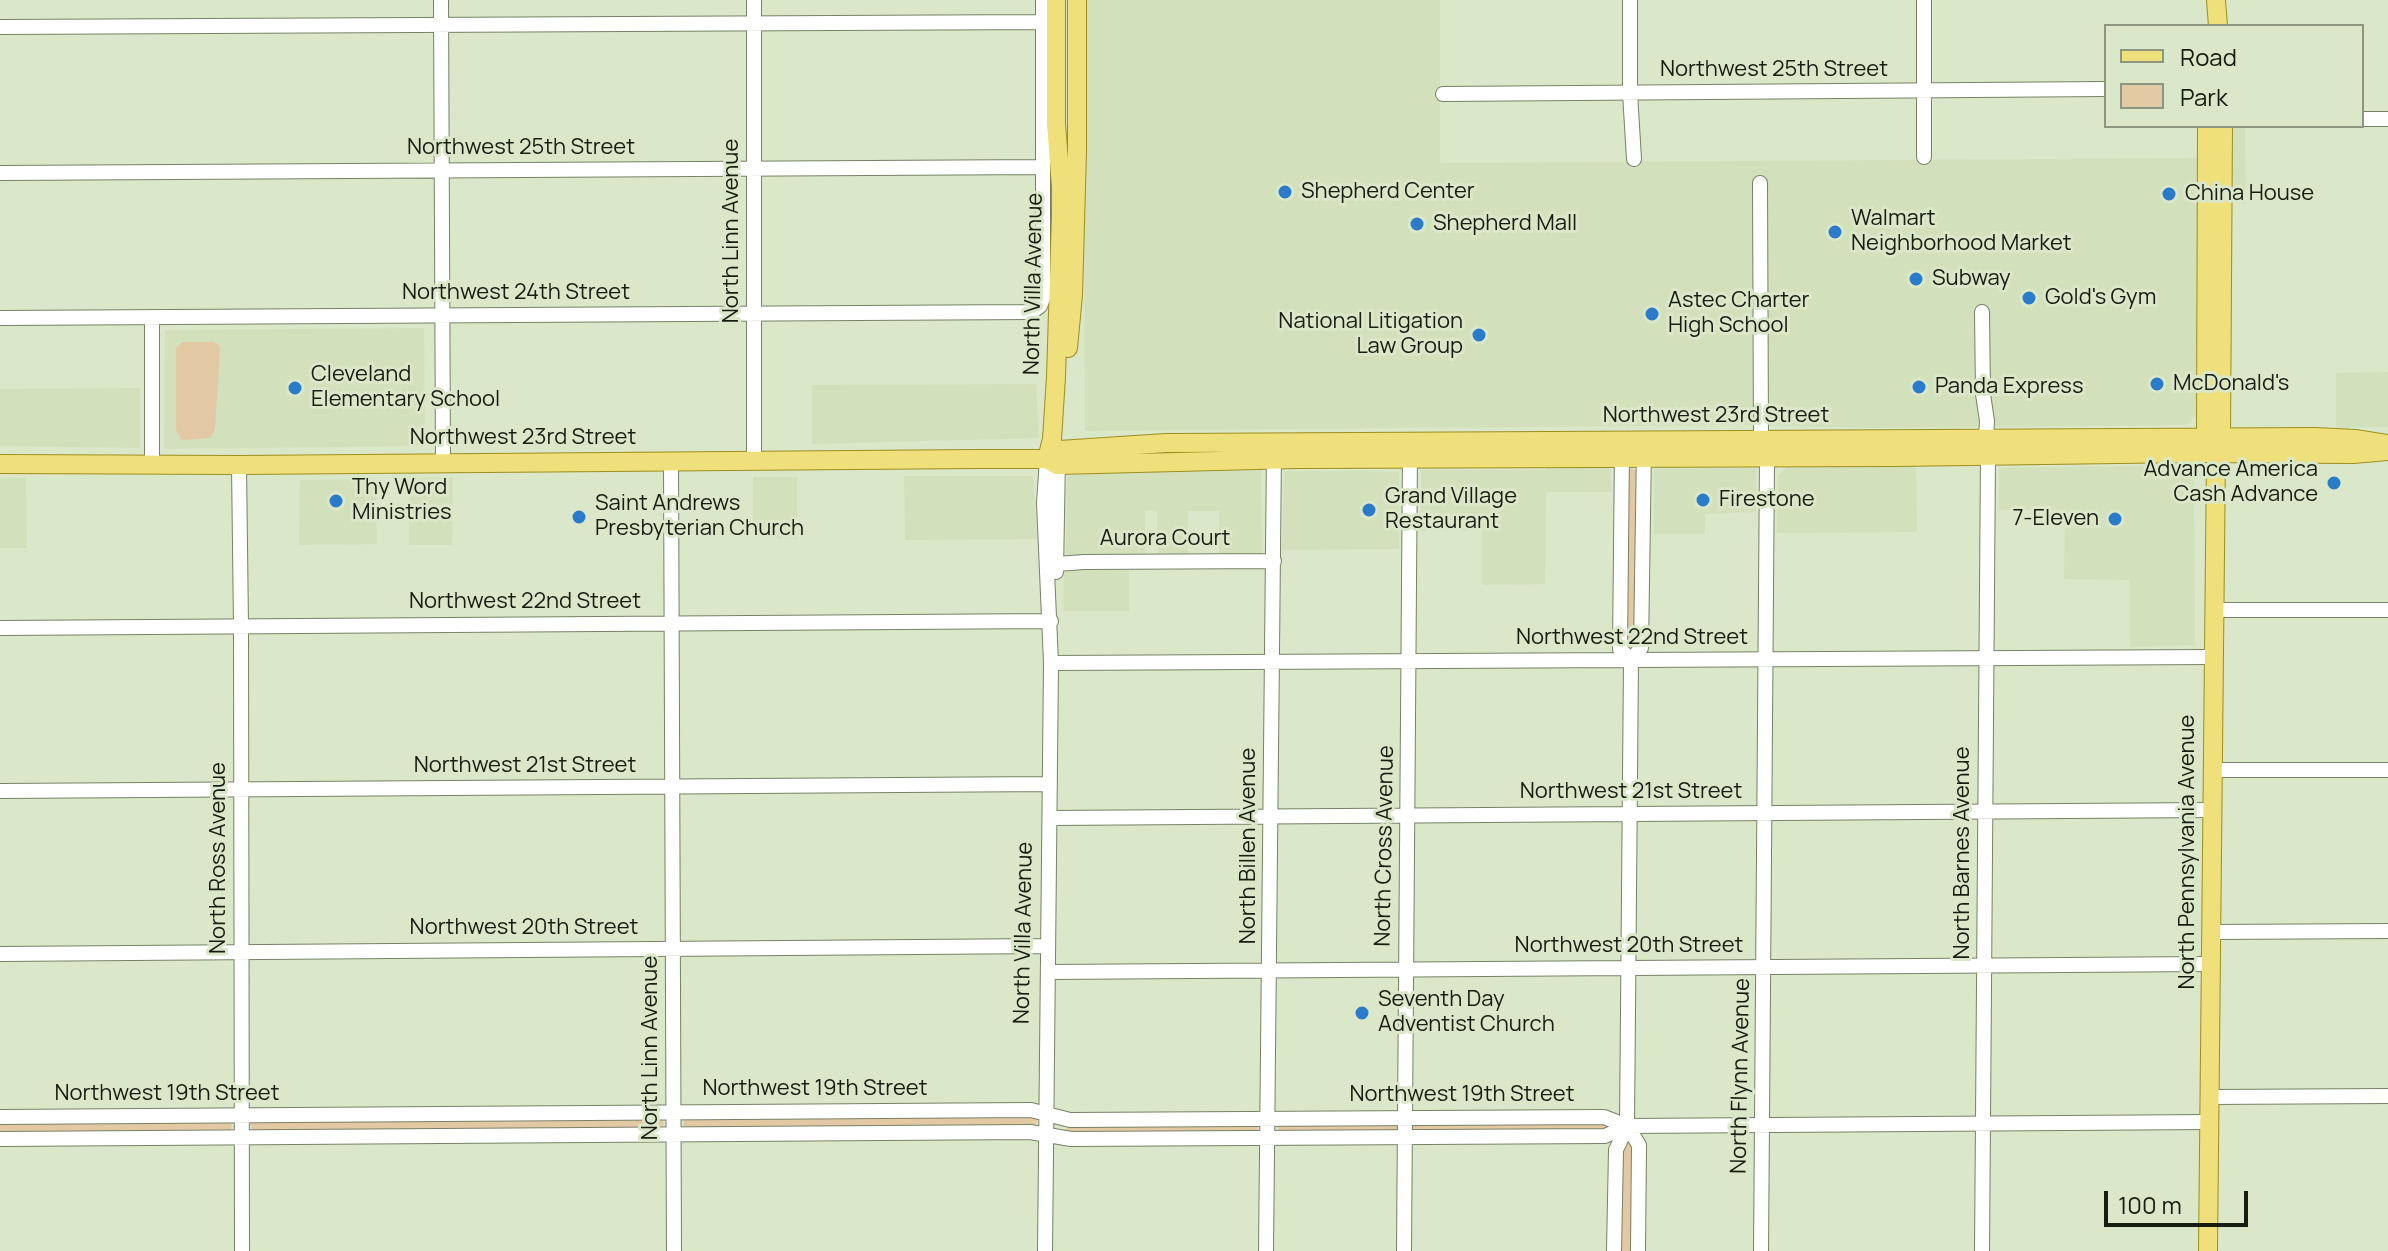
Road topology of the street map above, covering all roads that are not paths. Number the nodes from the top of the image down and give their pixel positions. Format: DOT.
graph roads {
  1 [pos="441,0"];
  2 [pos="754,0"];
  3 [pos="1043,0"];
  4 [pos="1056,0"];
  5 [pos="1077,0"];
  6 [pos="1630,0"];
  7 [pos="1924,0"];
  8 [pos="1043,22"];
  9 [pos="754,23"];
  10 [pos="441,25"];
  11 [pos="0,27"];
  12 [pos="2104,89"];
  13 [pos="1924,91"];
  14 [pos="1630,93"];
  15 [pos="1443,94"];
  16 [pos="2364,119"];
  17 [pos="2388,119"];
  18 [pos="1056,124"];
  19 [pos="2207,128"];
  20 [pos="2223,128"];
  21 [pos="1075,146"];
  22 [pos="1924,157"];
  23 [pos="1634,159"];
  24 [pos="1043,167"];
  25 [pos="754,169"];
  26 [pos="442,171"];
  27 [pos="0,173"];
  28 [pos="1760,183"];
  29 [pos="2215,185"];
  30 [pos="1061,186"];
  31 [pos="1032,312"];
  32 [pos="1982,312"];
  33 [pos="755,314"];
  34 [pos="441,316"];
  35 [pos="152,317"];
  36 [pos="0,318"];
  37 [pos="1316,441"];
  38 [pos="2214,442"];
  39 [pos="1166,443"];
  40 [pos="2388,444"];
  41 [pos="2330,445"];
  42 [pos="1987,447"];
  43 [pos="1895,448"];
  44 [pos="1622,449"];
  45 [pos="1644,449"];
  46 [pos="1764,449"];
  47 [pos="1410,450"];
  48 [pos="1274,451"];
  49 [pos="2388,451"];
  50 [pos="1218,452"];
  51 [pos="1120,455"];
  52 [pos="1054,458"];
  53 [pos="1297,459"];
  54 [pos="1355,459"];
  55 [pos="754,461"];
  56 [pos="671,462"];
  57 [pos="1167,462"];
  58 [pos="443,463"];
  59 [pos="0,464"];
  60 [pos="152,465"];
  61 [pos="239,465"];
  62 [pos="1274,561"];
  63 [pos="1057,564"];
  64 [pos="2214,610"];
  65 [pos="2388,610"];
  66 [pos="1051,618"];
  67 [pos="671,623"];
  68 [pos="241,626"];
  69 [pos="0,628"];
  70 [pos="2213,657"];
  71 [pos="1987,658"];
  72 [pos="1767,659"];
  73 [pos="1631,660"];
  74 [pos="1272,662"];
  75 [pos="1409,662"];
  76 [pos="1051,663"];
  77 [pos="2213,770"];
  78 [pos="2388,770"];
  79 [pos="1050,784"];
  80 [pos="672,787"];
  81 [pos="240,790"];
  82 [pos="0,791"];
  83 [pos="2212,810"];
  84 [pos="1985,811"];
  85 [pos="1765,813"];
  86 [pos="1629,814"];
  87 [pos="1407,815"];
  88 [pos="1271,817"];
  89 [pos="1050,818"];
  90 [pos="2388,931"];
  91 [pos="2211,932"];
  92 [pos="1048,946"];
  93 [pos="673,949"];
  94 [pos="241,952"];
  95 [pos="0,954"];
  96 [pos="2211,964"];
  97 [pos="1984,966"];
  98 [pos="1764,967"];
  99 [pos="1406,969"];
  100 [pos="1629,969"];
  101 [pos="1270,970"];
  102 [pos="1048,972"];
  103 [pos="2388,1096"];
  104 [pos="2210,1097"];
  105 [pos="673,1112"];
  106 [pos="1046,1114"];
  107 [pos="241,1116"];
  108 [pos="0,1117"];
  109 [pos="1268,1117"];
  110 [pos="1405,1117"];
  111 [pos="2210,1122"];
  112 [pos="1983,1124"];
  113 [pos="1763,1125"];
  114 [pos="1627,1126"];
  115 [pos="673,1134"];
  116 [pos="1046,1134"];
  117 [pos="1268,1136"];
  118 [pos="1405,1136"];
  119 [pos="241,1137"];
  120 [pos="0,1139"];
  121 [pos="242,1251"];
  122 [pos="674,1251"];
  123 [pos="1045,1251"];
  124 [pos="1266,1251"];
  125 [pos="1404,1251"];
  126 [pos="1614,1251"];
  127 [pos="1638,1251"];
  128 [pos="1761,1251"];
  129 [pos="1982,1251"];
  130 [pos="2208,1251"];
  1 -- 10 [label="street"];
  2 -- 9 [label="street, North Linn Avenue"];
  3 -- 8 [label="street, North Villa Avenue"];
  4 -- 18 [label="main road, North Villa Avenue"];
  5 -- 21 [label="main road, North Villa Avenue"];
  6 -- 14 [label="street"];
  7 -- 13 [label="street"];
  8 -- 9 [label="street"];
  8 -- 24 [label="street, North Villa Avenue"];
  9 -- 10 [label="street"];
  9 -- 25 [label="street, North Linn Avenue"];
  10 -- 11 [label="street"];
  10 -- 26 [label="street"];
  12 -- 13 [label="street, Northwest 25th Street"];
  13 -- 14 [label="street, Northwest 25th Street"];
  13 -- 22 [label="street"];
  14 -- 15 [label="street, Northwest 25th Street"];
  14 -- 23 [label="street"];
  16 -- 17 [label="street"];
  18 -- 21 [label="main road"];
  18 -- 30 [label="main road, North Villa Avenue"];
  19 -- 29 [label="main road, North Pennsylvania Avenue"];
  20 -- 29 [label="main road, North Pennsylvania Avenue"];
  21 -- 30 [label="main road"];
  21 -- 52 [label="main road, North Villa Avenue"];
  24 -- 25 [label="street, Northwest 25th Street"];
  24 -- 31 [label="street, North Villa Avenue"];
  25 -- 26 [label="street, Northwest 25th Street"];
  25 -- 33 [label="street, North Linn Avenue"];
  26 -- 27 [label="street, Northwest 25th Street"];
  26 -- 34 [label="street"];
  28 -- 46 [label="street, North Flynn Avenue"];
  29 -- 38 [label="main road, North Pennsylvania Avenue"];
  30 -- 52 [label="main road, North Villa Avenue"];
  31 -- 33 [label="street, Northwest 24th Street"];
  32 -- 42 [label="street, North Barnes Avenue"];
  33 -- 34 [label="street, Northwest 24th Street"];
  33 -- 55 [label="street, North Linn Avenue"];
  34 -- 35 [label="street, Northwest 24th Street"];
  34 -- 58 [label="street"];
  35 -- 36 [label="street, Northwest 24th Street"];
  35 -- 60 [label="street"];
  37 -- 47 [label="main road, Northwest 23rd Street"];
  37 -- 48 [label="main road, Northwest 23rd Street"];
  37 -- 53 [label="main road"];
  37 -- 54 [label="main road"];
  38 -- 41 [label="main road, Northwest 23rd Street"];
  38 -- 42 [label="main road, Northwest 23rd Street"];
  38 -- 42 [label="main road, Northwest 23rd Street"];
  38 -- 64 [label="main road, North Pennsylvania Avenue"];
  39 -- 50 [label="main road, Northwest 23rd Street"];
  39 -- 51 [label="main road, Northwest 23rd Street"];
  39 -- 57 [label="main road"];
  40 -- 41 [label="main road, Northwest 23rd Street"];
  41 -- 49 [label="main road, Northwest 23rd Street"];
  42 -- 43 [label="main road, Northwest 23rd Street"];
  42 -- 43 [label="main road, Northwest 23rd Street"];
  42 -- 71 [label="street, North Barnes Avenue"];
  43 -- 46 [label="main road, Northwest 23rd Street"];
  44 -- 45 [label="main road, Northwest 23rd Street"];
  44 -- 47 [label="main road, Northwest 23rd Street"];
  44 -- 73 [label="street"];
  45 -- 46 [label="main road, Northwest 23rd Street"];
  45 -- 73 [label="street"];
  46 -- 72 [label="street, North Flynn Avenue"];
  47 -- 54 [label="main road, Northwest 23rd Street"];
  47 -- 75 [label="street, North Cross Avenue"];
  48 -- 50 [label="main road, Northwest 23rd Street"];
  48 -- 53 [label="main road, Northwest 23rd Street"];
  48 -- 62 [label="street, North Billen Avenue"];
  50 -- 57 [label="main road, Northwest 23rd Street"];
  51 -- 52 [label="main road, Northwest 23rd Street"];
  51 -- 57 [label="main road, Northwest 23rd Street"];
  52 -- 55 [label="main road, Northwest 23rd Street"];
  52 -- 63 [label="street, North Villa Avenue"];
  52 -- 66 [label="street, North Villa Avenue"];
  53 -- 54 [label="main road, Northwest 23rd Street"];
  55 -- 56 [label="main road, Northwest 23rd Street"];
  56 -- 58 [label="main road, Northwest 23rd Street"];
  56 -- 67 [label="street, North Linn Avenue"];
  58 -- 61 [label="main road, Northwest 23rd Street"];
  59 -- 60 [label="main road, Northwest 23rd Street"];
  60 -- 61 [label="main road, Northwest 23rd Street"];
  61 -- 68 [label="street, North Ross Avenue"];
  62 -- 63 [label="street, Aurora Court"];
  62 -- 74 [label="street, North Billen Avenue"];
  63 -- 66 [label="street, North Villa Avenue"];
  64 -- 65 [label="street"];
  64 -- 70 [label="main road, North Pennsylvania Avenue"];
  66 -- 67 [label="street, Northwest 22nd Street"];
  66 -- 76 [label="street, North Villa Avenue"];
  67 -- 68 [label="street, Northwest 22nd Street"];
  67 -- 80 [label="street, North Linn Avenue"];
  68 -- 69 [label="street, Northwest 22nd Street"];
  68 -- 81 [label="street, North Ross Avenue"];
  70 -- 71 [label="street, Northwest 22nd Street"];
  70 -- 77 [label="main road, North Pennsylvania Avenue"];
  71 -- 72 [label="street, Northwest 22nd Street"];
  71 -- 84 [label="street, North Barnes Avenue"];
  72 -- 73 [label="street, Northwest 22nd Street"];
  72 -- 85 [label="street, North Flynn Avenue"];
  73 -- 75 [label="street, Northwest 22nd Street"];
  73 -- 86 [label="street"];
  74 -- 75 [label="street, Northwest 22nd Street"];
  74 -- 76 [label="street, Northwest 22nd Street"];
  74 -- 88 [label="street, North Billen Avenue"];
  75 -- 87 [label="street, North Cross Avenue"];
  76 -- 79 [label="street, North Villa Avenue"];
  77 -- 78 [label="street"];
  77 -- 83 [label="main road, North Pennsylvania Avenue"];
  79 -- 80 [label="street, Northwest 21st Street"];
  79 -- 89 [label="street, North Villa Avenue"];
  80 -- 81 [label="street, Northwest 21st Street"];
  80 -- 93 [label="street, North Linn Avenue"];
  81 -- 82 [label="street, Northwest 21st Street"];
  81 -- 94 [label="street, North Ross Avenue"];
  83 -- 84 [label="street, Northwest 21st Street"];
  83 -- 91 [label="main road, North Pennsylvania Avenue"];
  84 -- 85 [label="street, Northwest 21st Street"];
  84 -- 97 [label="street, North Barnes Avenue"];
  85 -- 86 [label="street, Northwest 21st Street"];
  85 -- 98 [label="street, North Flynn Avenue"];
  86 -- 87 [label="street, Northwest 21st Street"];
  86 -- 100 [label="street"];
  87 -- 88 [label="street, Northwest 21st Street"];
  87 -- 99 [label="street, North Cross Avenue"];
  88 -- 89 [label="street, Northwest 21st Street"];
  88 -- 101 [label="street, North Billen Avenue"];
  89 -- 92 [label="street, North Villa Avenue"];
  90 -- 91 [label="street"];
  91 -- 96 [label="main road, North Pennsylvania Avenue"];
  92 -- 93 [label="street, Northwest 20th Street"];
  92 -- 102 [label="street, North Villa Avenue"];
  93 -- 94 [label="street, Northwest 20th Street"];
  93 -- 105 [label="street, North Linn Avenue"];
  94 -- 95 [label="street, Northwest 20th Street"];
  94 -- 107 [label="street, North Ross Avenue"];
  96 -- 97 [label="street, Northwest 20th Street"];
  96 -- 104 [label="main road, North Pennsylvania Avenue"];
  97 -- 98 [label="street, Northwest 20th Street"];
  97 -- 112 [label="street, North Barnes Avenue"];
  98 -- 100 [label="street, Northwest 20th Street"];
  98 -- 113 [label="street, North Flynn Avenue"];
  99 -- 100 [label="street, Northwest 20th Street"];
  99 -- 101 [label="street, Northwest 20th Street"];
  99 -- 110 [label="street, North Cross Avenue"];
  100 -- 114 [label="street"];
  101 -- 102 [label="street, Northwest 20th Street"];
  101 -- 109 [label="street, North Billen Avenue"];
  102 -- 106 [label="street, North Villa Avenue"];
  103 -- 104 [label="street"];
  104 -- 111 [label="main road, North Pennsylvania Avenue"];
  105 -- 106 [label="street, Northwest 19th Street"];
  105 -- 107 [label="street, Northwest 19th Street"];
  105 -- 115 [label="street, North Linn Avenue"];
  106 -- 109 [label="street, Northwest 19th Street"];
  106 -- 116 [label="street, North Villa Avenue"];
  107 -- 108 [label="street, Northwest 19th Street"];
  107 -- 119 [label="street, North Ross Avenue"];
  109 -- 110 [label="street, Northwest 19th Street"];
  109 -- 117 [label="street, North Billen Avenue"];
  110 -- 114 [label="street, Northwest 19th Street"];
  110 -- 118 [label="street, North Cross Avenue"];
  111 -- 112 [label="street, Northwest 19th Street"];
  111 -- 130 [label="main road, North Pennsylvania Avenue"];
  112 -- 113 [label="street, Northwest 19th Street"];
  112 -- 129 [label="street, North Barnes Avenue"];
  113 -- 114 [label="street, Northwest 19th Street"];
  113 -- 128 [label="street, North Flynn Avenue"];
  114 -- 118 [label="street, Northwest 19th Street"];
  114 -- 126 [label="street"];
  114 -- 127 [label="street"];
  115 -- 116 [label="street, Northwest 19th Street"];
  115 -- 119 [label="street, Northwest 19th Street"];
  115 -- 122 [label="street, North Linn Avenue"];
  116 -- 117 [label="street, Northwest 19th Street"];
  116 -- 123 [label="street, North Villa Avenue"];
  117 -- 118 [label="street, Northwest 19th Street"];
  117 -- 124 [label="street, North Billen Avenue"];
  118 -- 125 [label="street, North Cross Avenue"];
  119 -- 120 [label="street, Northwest 19th Street"];
  119 -- 121 [label="street, North Ross Avenue"];
}
